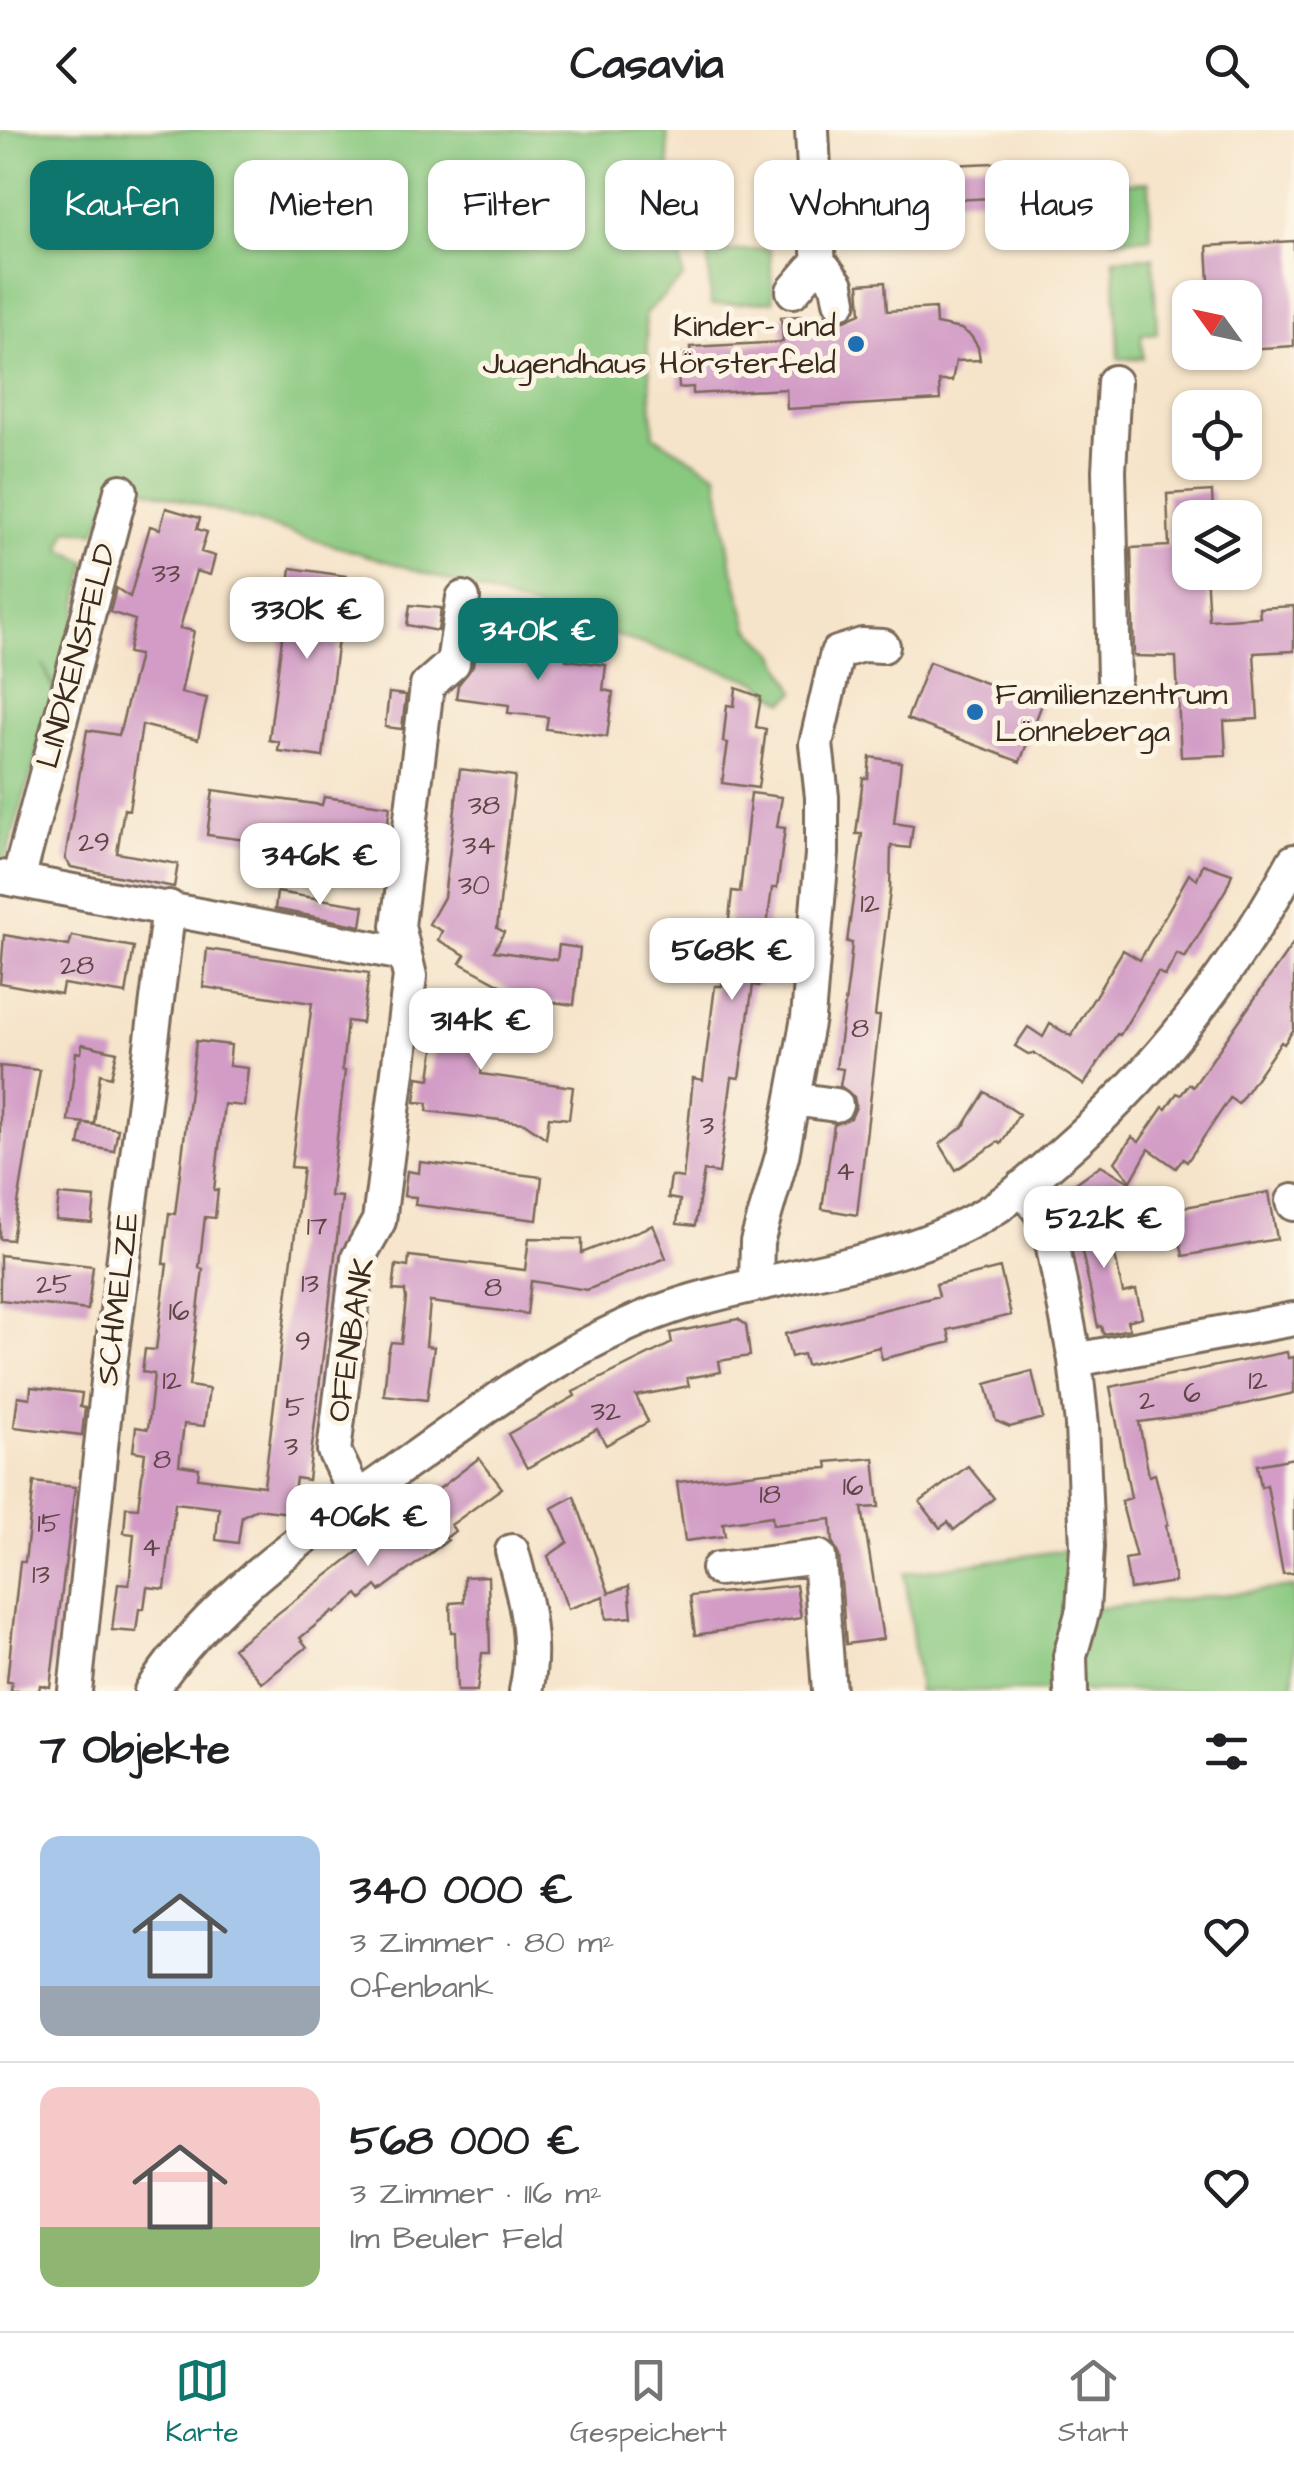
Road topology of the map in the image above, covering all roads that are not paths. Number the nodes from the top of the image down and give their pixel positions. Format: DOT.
graph roads {
  1 [pos="812,130"];
  2 [pos="819,269"];
  3 [pos="793,291"];
  4 [pos="840,301"];
  5 [pos="1114,382"];
  6 [pos="121,491"];
  7 [pos="462,598"];
  8 [pos="883,646"];
  9 [pos="1114,678"];
  10 [pos="1294,861"];
  11 [pos="6,874"];
  12 [pos="169,907"];
  13 [pos="403,954"];
  14 [pos="793,1100"];
  15 [pos="836,1105"];
  16 [pos="1022,1188"];
  17 [pos="756,1282"];
  18 [pos="1294,1319"];
  19 [pos="1075,1360"];
  20 [pos="357,1498"];
  21 [pos="512,1551"];
  22 [pos="718,1568"];
  23 [pos="76,1691"];
  24 [pos="151,1691"];
  25 [pos="526,1691"];
  26 [pos="829,1691"];
  27 [pos="1071,1691"];
  1 -- 2 [label="street"];
  2 -- 3 [label="street"];
  2 -- 4 [label="street"];
  5 -- 9 [label="street"];
  6 -- 11 [label="street, LINDKENSFELD"];
  7 -- 13 [label="street, OFENBANK"];
  8 -- 14 [label="street"];
  10 -- 16 [label="street"];
  11 -- 12 [label="street, LINDKENSFELD"];
  12 -- 13 [label="street, LINDKENSFELD"];
  12 -- 23 [label="street, SCHMELZE"];
  13 -- 20 [label="street, OFENBANK"];
  14 -- 15 [label="street"];
  14 -- 17 [label="street"];
  16 -- 17 [label="street"];
  16 -- 19 [label="street"];
  17 -- 20 [label="street"];
  18 -- 19 [label="street"];
  19 -- 27 [label="street"];
  20 -- 24 [label="street"];
  21 -- 25 [label="street"];
  22 -- 26 [label="street"];
}
